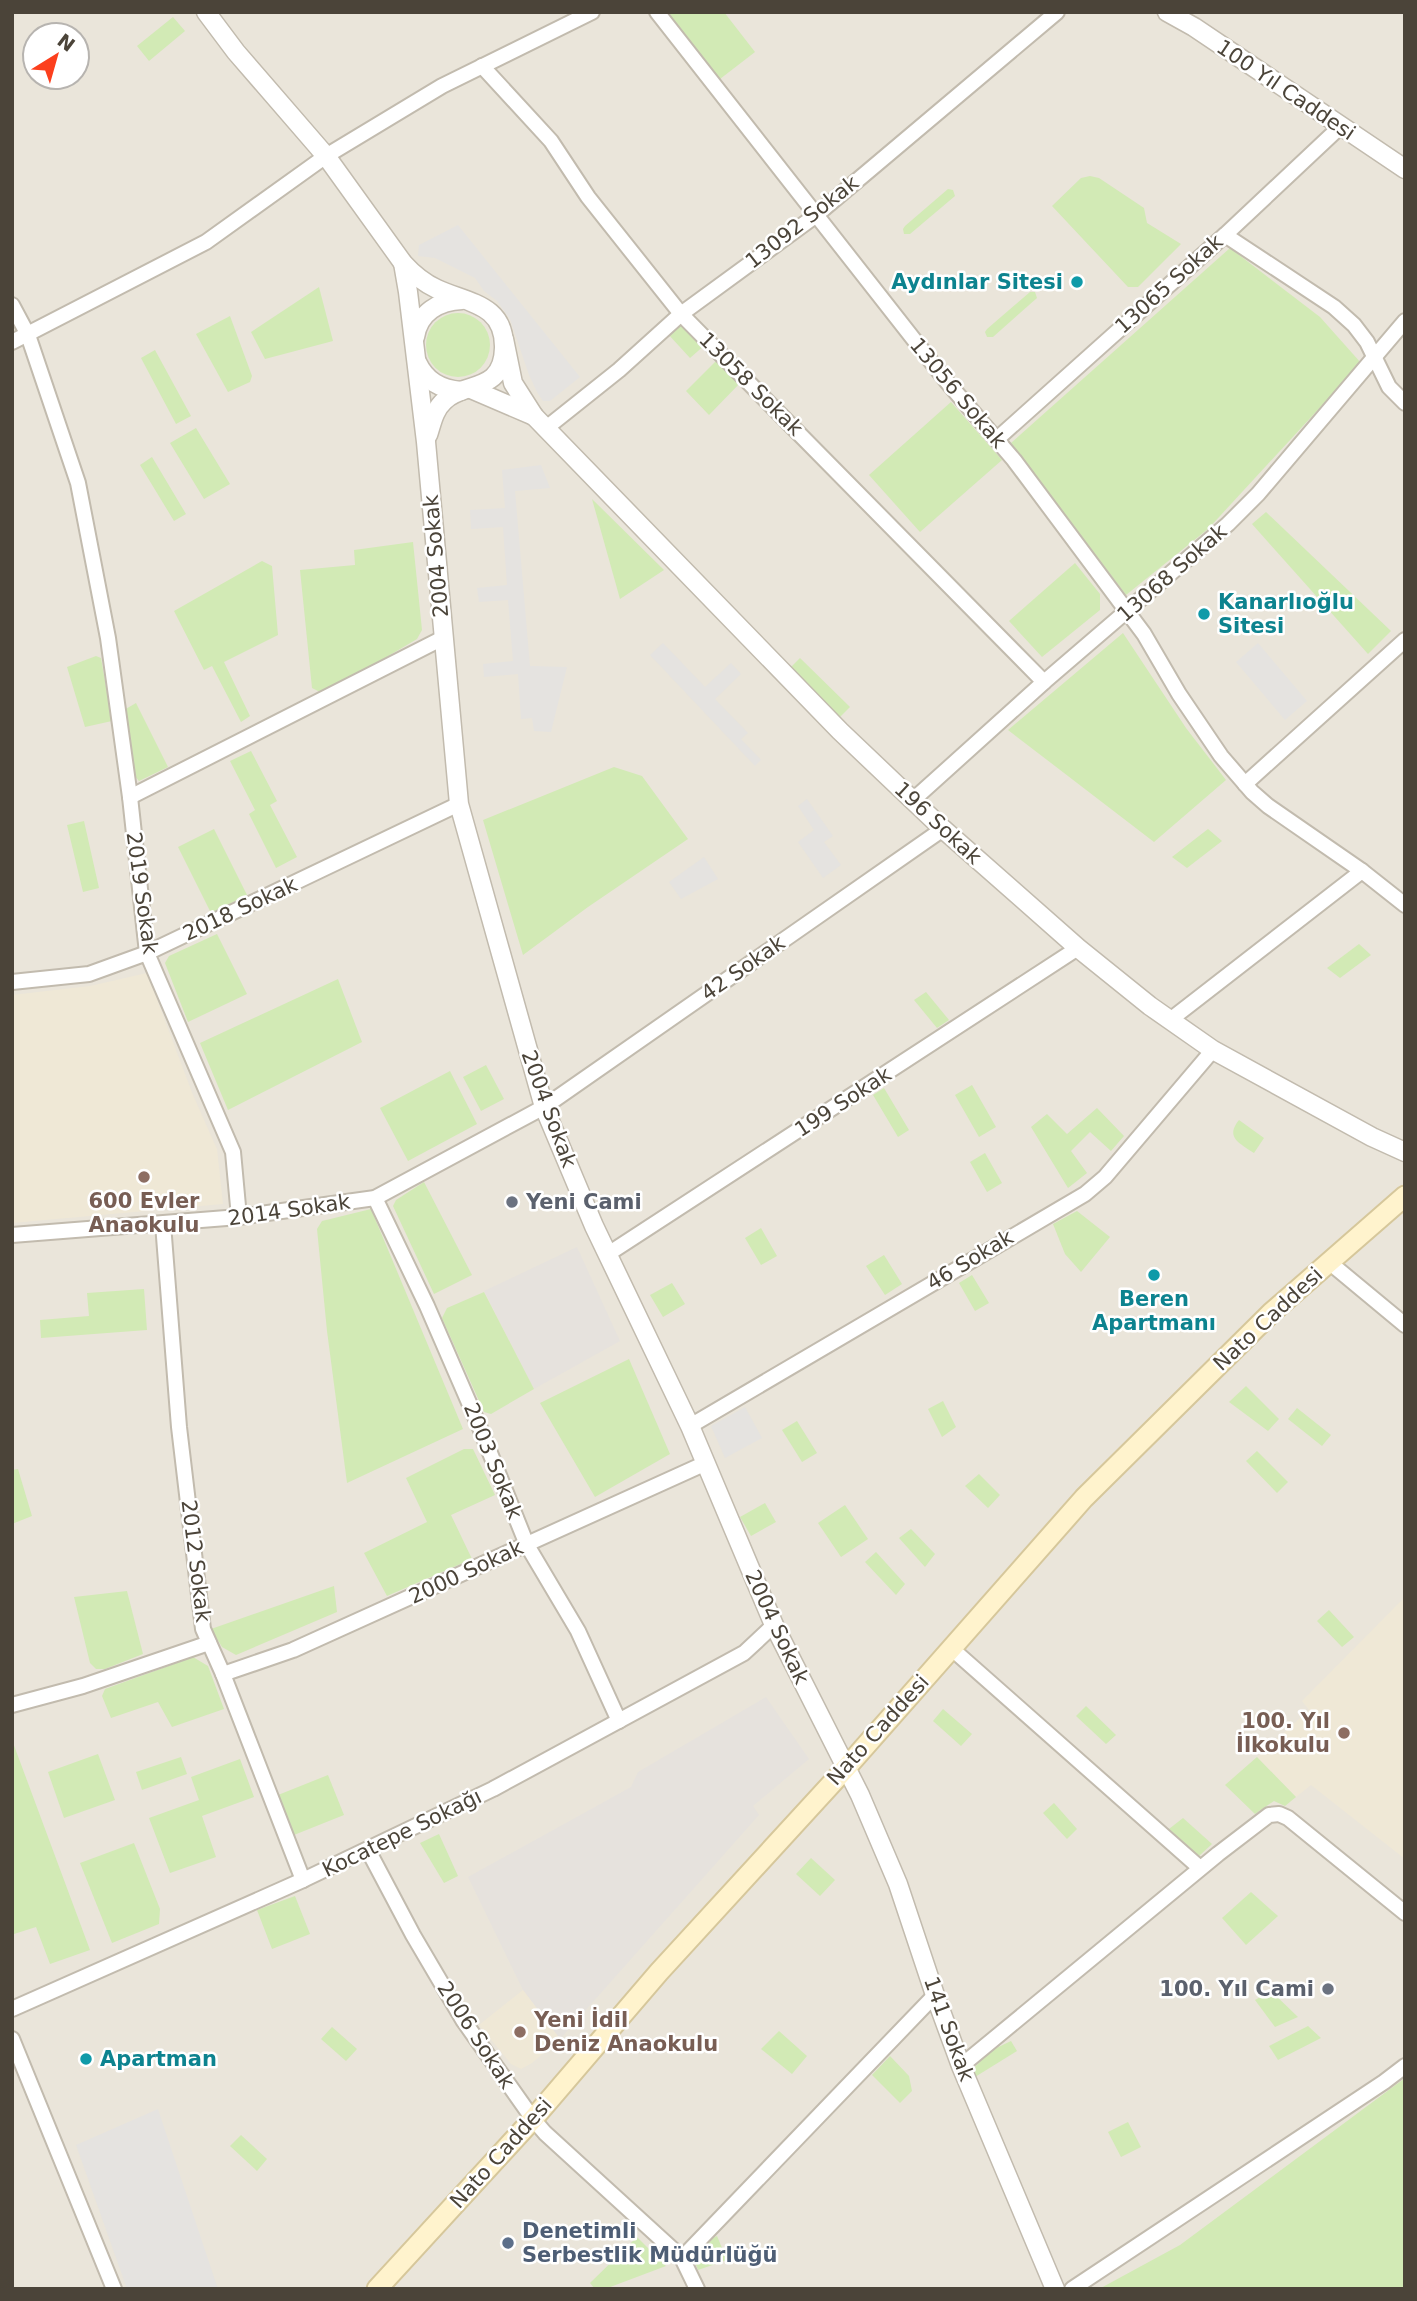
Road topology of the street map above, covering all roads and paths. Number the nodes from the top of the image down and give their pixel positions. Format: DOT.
graph roads {
  1 [pos="206,12"];
  2 [pos="592,12"];
  3 [pos="657,12"];
  4 [pos="1056,12"];
  5 [pos="1167,12"];
  6 [pos="482,66"];
  7 [pos="1340,127"];
  8 [pos="326,156"];
  9 [pos="1405,169"];
  10 [pos="815,216"];
  11 [pos="1225,235"];
  12 [pos="403,263"];
  13 [pos="464,300"];
  14 [pos="12,305"];
  15 [pos="681,314"];
  16 [pos="1405,321"];
  17 [pos="28,335"];
  18 [pos="504,339"];
  19 [pos="12,342"];
  20 [pos="414,351"];
  21 [pos="1376,357"];
  22 [pos="466,390"];
  23 [pos="1405,403"];
  24 [pos="539,423"];
  25 [pos="997,439"];
  26 [pos="426,442"];
  27 [pos="1127,612"];
  28 [pos="443,638"];
  29 [pos="1405,640"];
  30 [pos="1044,682"];
  31 [pos="1245,785"];
  32 [pos="130,797"];
  33 [pos="913,800"];
  34 [pos="459,804"];
  35 [pos="943,829"];
  36 [pos="1362,871"];
  37 [pos="1405,905"];
  38 [pos="1078,948"];
  39 [pos="147,953"];
  40 [pos="12,982"];
  41 [pos="1170,1020"];
  42 [pos="1213,1050"];
  43 [pos="544,1107"];
  44 [pos="1405,1152"];
  45 [pos="1405,1196"];
  46 [pos="374,1198"];
  47 [pos="239,1217"];
  48 [pos="163,1224"];
  49 [pos="12,1235"];
  50 [pos="608,1254"];
  51 [pos="1329,1262"];
  52 [pos="1405,1325"];
  53 [pos="690,1426"];
  54 [pos="706,1463"];
  55 [pos="527,1545"];
  56 [pos="774,1625"];
  57 [pos="209,1643"];
  58 [pos="951,1648"];
  59 [pos="223,1674"];
  60 [pos="12,1705"];
  61 [pos="620,1721"];
  62 [pos="846,1768"];
  63 [pos="368,1850"];
  64 [pos="1200,1868"];
  65 [pos="303,1880"];
  66 [pos="1405,1913"];
  67 [pos="935,1995"];
  68 [pos="12,2009"];
  69 [pos="12,2039"];
  70 [pos="961,2066"];
  71 [pos="1405,2066"];
  72 [pos="533,2119"];
  73 [pos="682,2258"];
  74 [pos="114,2289"];
  75 [pos="377,2289"];
  76 [pos="697,2289"];
  77 [pos="1055,2289"];
  78 [pos="1072,2289"];
  1 -- 8 [label="street"];
  2 -- 6 [label="street"];
  3 -- 10 [label="street, 13056 Sokak"];
  4 -- 10 [label="street, 13092 Sokak"];
  5 -- 7 [label="street, 100 Yıl Caddesi"];
  6 -- 8 [label="street"];
  6 -- 15 [label="street, 13058 Sokak"];
  7 -- 9 [label="street, 100 Yıl Caddesi"];
  7 -- 11 [label="street, 13065 Sokak"];
  8 -- 12 [label="street"];
  8 -- 17 [label="street"];
  10 -- 15 [label="street, 13092 Sokak"];
  10 -- 25 [label="street, 13056 Sokak"];
  11 -- 21 [label="street"];
  11 -- 25 [label="street, 13065 Sokak"];
  12 -- 13 [label="street"];
  12 -- 20 [label="street, 2004 Sokak"];
  13 -- 18 [label="street"];
  13 -- 20 [label="street"];
  14 -- 17 [label="street, 2019 Sokak"];
  15 -- 24 [label="street, 13092 Sokak"];
  15 -- 30 [label="street, 13058 Sokak"];
  16 -- 21 [label="street, 13068 Sokak"];
  17 -- 19 [label="street"];
  17 -- 32 [label="street, 2019 Sokak"];
  18 -- 22 [label="street"];
  18 -- 24 [label="street, 196 Sokak"];
  20 -- 22 [label="street"];
  20 -- 26 [label="street, 2004 Sokak"];
  21 -- 23 [label="street"];
  21 -- 27 [label="street, 13068 Sokak"];
  22 -- 24 [label="street, 196 Sokak"];
  22 -- 26 [label="street"];
  24 -- 33 [label="street, 196 Sokak"];
  25 -- 27 [label="street, 13056 Sokak"];
  26 -- 28 [label="street, 2004 Sokak"];
  27 -- 30 [label="street, 13068 Sokak"];
  27 -- 31 [label="street, 13056 Sokak"];
  28 -- 32 [label="street"];
  28 -- 34 [label="street, 2004 Sokak"];
  29 -- 31 [label="street"];
  30 -- 33 [label="street, 13068 Sokak"];
  31 -- 36 [label="street, 13056 Sokak"];
  32 -- 39 [label="street, 2019 Sokak"];
  33 -- 35 [label="street, 196 Sokak"];
  34 -- 39 [label="street, 2018 Sokak"];
  34 -- 43 [label="street, 2004 Sokak"];
  35 -- 38 [label="street, 196 Sokak"];
  35 -- 43 [label="street, 42 Sokak"];
  36 -- 37 [label="street, 13056 Sokak"];
  36 -- 41 [label="street"];
  38 -- 41 [label="street, 196 Sokak"];
  38 -- 50 [label="street, 199 Sokak"];
  39 -- 40 [label="street, 2018 Sokak"];
  39 -- 47 [label="street, 2019 Sokak"];
  41 -- 42 [label="street, 196 Sokak"];
  42 -- 44 [label="street, 196 Sokak"];
  42 -- 53 [label="street, 46 Sokak"];
  43 -- 46 [label="street, 2014 Sokak"];
  43 -- 50 [label="street, 2004 Sokak"];
  45 -- 51 [label="main road, Nato Caddesi"];
  46 -- 47 [label="street, 2014 Sokak"];
  46 -- 55 [label="street, 2003 Sokak"];
  47 -- 48 [label="street, 2014 Sokak"];
  48 -- 49 [label="street, 2014 Sokak"];
  48 -- 57 [label="street, 2012 Sokak"];
  50 -- 53 [label="street, 2004 Sokak"];
  51 -- 52 [label="street"];
  51 -- 58 [label="main road, Nato Caddesi"];
  53 -- 54 [label="street, 2004 Sokak"];
  54 -- 55 [label="street, 2000 Sokak"];
  54 -- 56 [label="street, 2004 Sokak"];
  55 -- 59 [label="street, 2000 Sokak"];
  55 -- 61 [label="street, 2003 Sokak"];
  56 -- 61 [label="street, Kocatepe Sokağı"];
  56 -- 62 [label="street, 2004 Sokak"];
  57 -- 59 [label="street, 2012 Sokak"];
  57 -- 60 [label="street"];
  58 -- 62 [label="main road, Nato Caddesi"];
  58 -- 64 [label="street"];
  59 -- 65 [label="street, 2012 Sokak"];
  61 -- 63 [label="street, Kocatepe Sokağı"];
  62 -- 67 [label="street, 141 Sokak"];
  62 -- 72 [label="main road, Nato Caddesi"];
  63 -- 65 [label="street, Kocatepe Sokağı"];
  63 -- 72 [label="street, 2006 Sokak"];
  64 -- 66 [label="street"];
  64 -- 70 [label="street"];
  65 -- 68 [label="street, Kocatepe Sokağı"];
  67 -- 70 [label="street, 141 Sokak"];
  67 -- 73 [label="street"];
  69 -- 74 [label="street"];
  70 -- 77 [label="street, 141 Sokak"];
  71 -- 78 [label="street"];
  72 -- 73 [label="street, 2006 Sokak"];
  72 -- 75 [label="main road, Nato Caddesi"];
  73 -- 76 [label="street, 2006 Sokak"];
}
